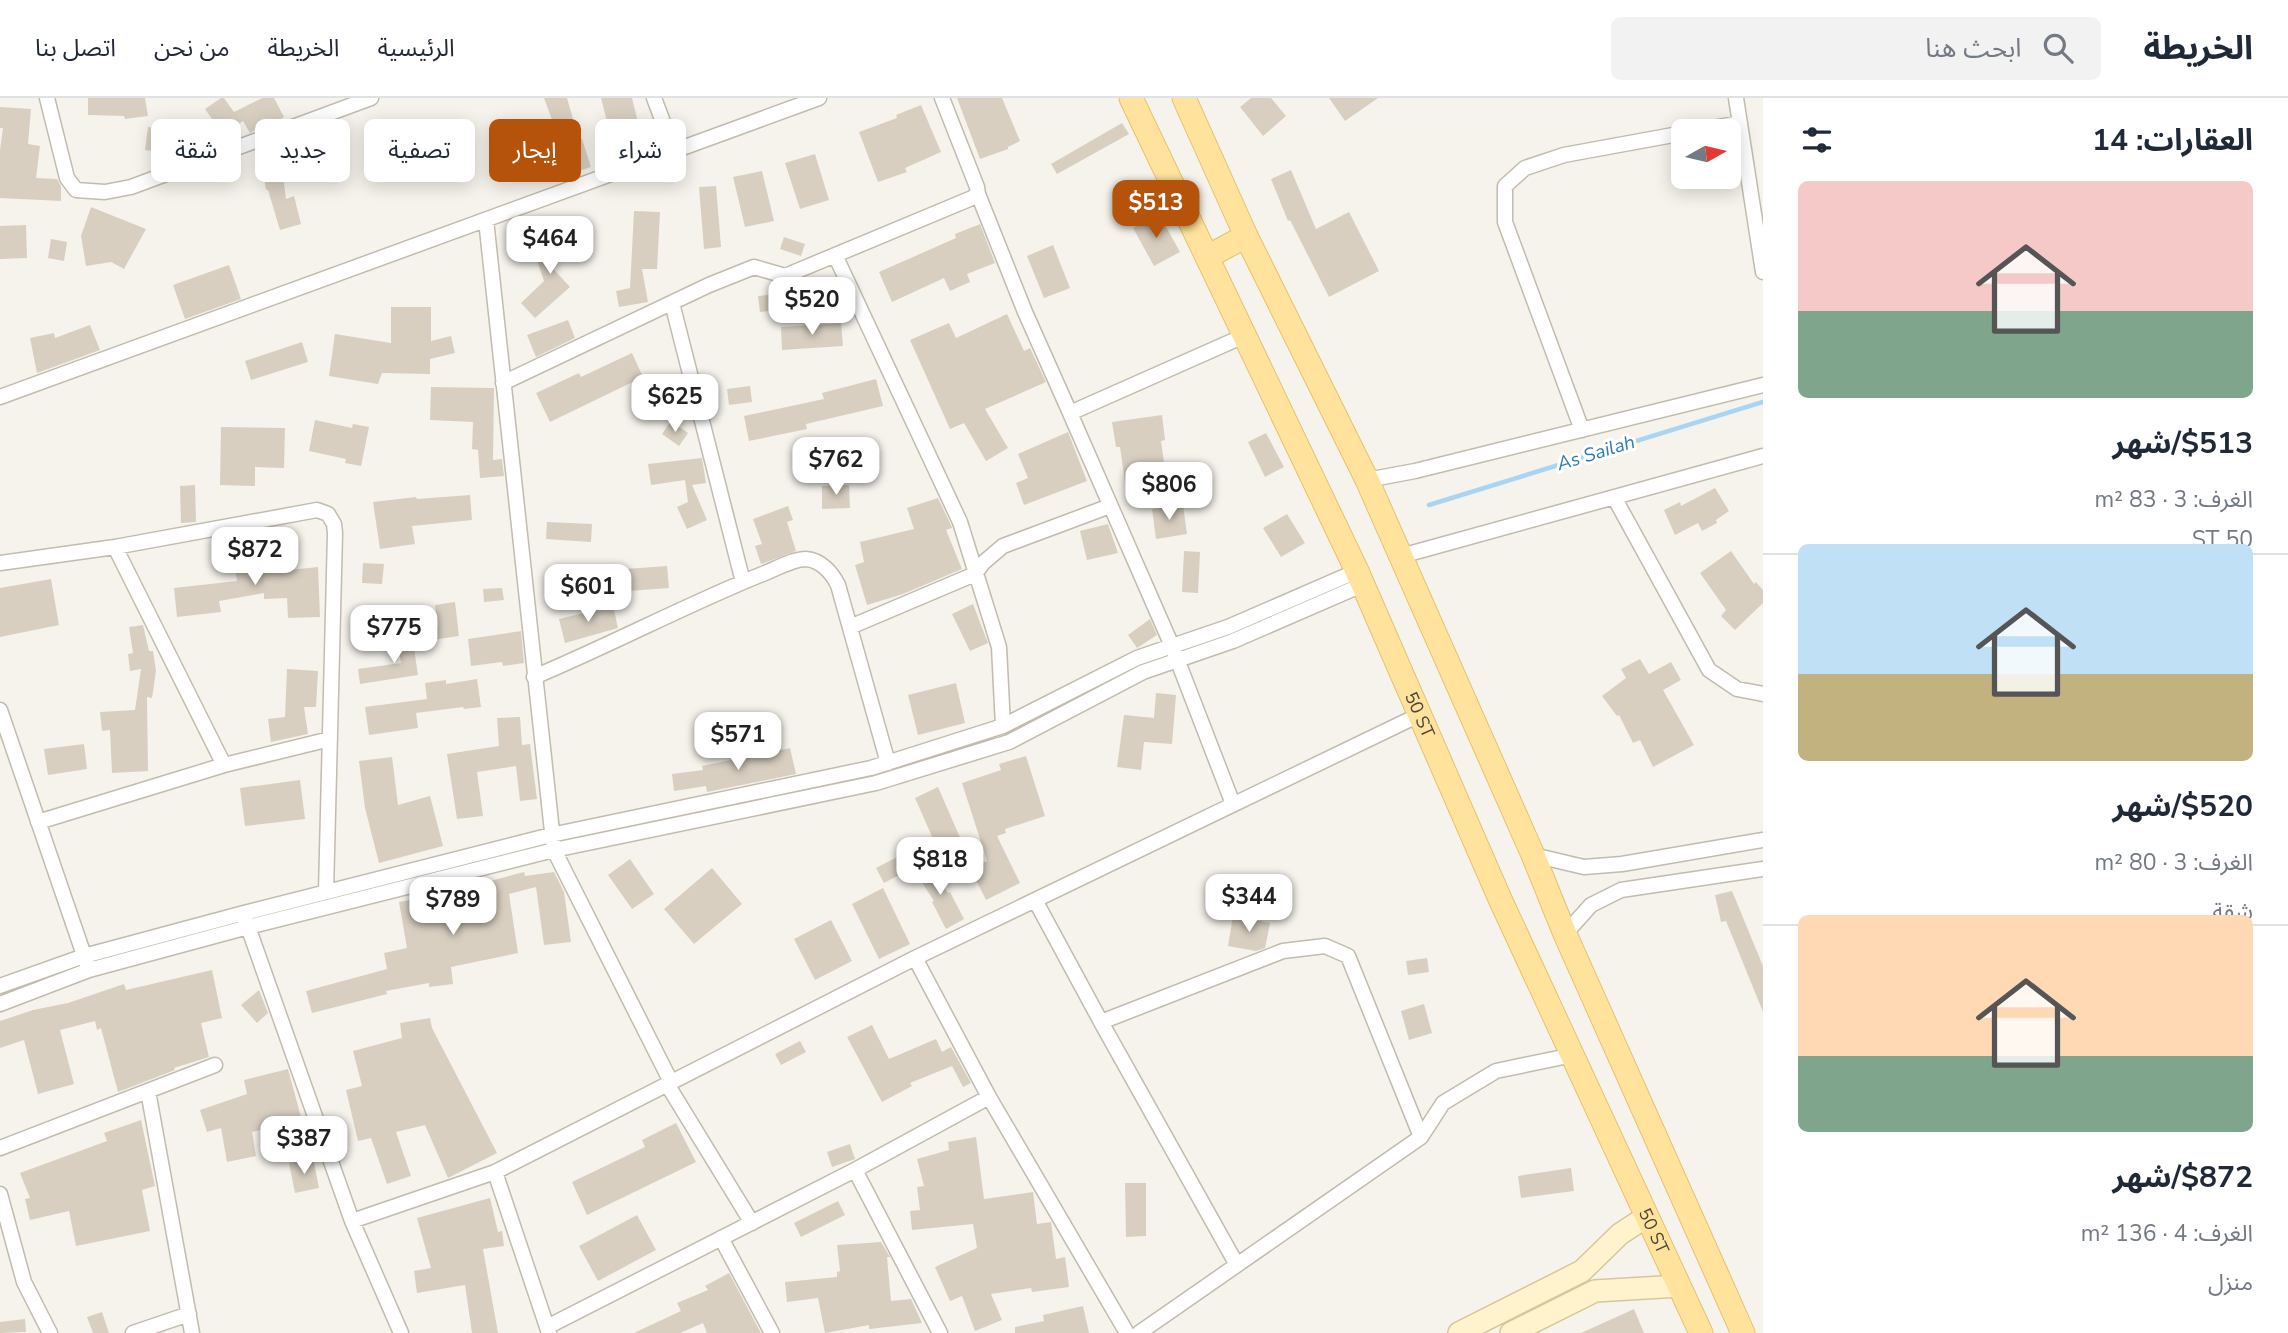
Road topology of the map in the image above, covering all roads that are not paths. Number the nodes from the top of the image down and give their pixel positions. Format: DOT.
graph roads {
  1 [pos="47,98"];
  2 [pos="370,98"];
  3 [pos="654,98"];
  4 [pos="819,98"];
  5 [pos="942,98"];
  6 [pos="1131,98"];
  7 [pos="1184,98"];
  8 [pos="1736,98"];
  9 [pos="331,105"];
  10 [pos="662,119"];
  11 [pos="1739,119"];
  12 [pos="1741,129"];
  13 [pos="1671,136"];
  14 [pos="686,147"];
  15 [pos="595,180"];
  16 [pos="978,194"];
  17 [pos="486,220"];
  18 [pos="1246,236"];
  19 [pos="835,255"];
  20 [pos="1209,256"];
  21 [pos="1763,272"];
  22 [pos="672,303"];
  23 [pos="1245,335"];
  24 [pos="503,383"];
  25 [pos="1763,385"];
  26 [pos="0,397"];
  27 [pos="1070,413"];
  28 [pos="1581,430"];
  29 [pos="1763,456"];
  30 [pos="1367,480"];
  31 [pos="1614,497"];
  32 [pos="1110,506"];
  33 [pos="115,547"];
  34 [pos="1401,556"];
  35 [pos="0,563"];
  36 [pos="975,574"];
  37 [pos="1360,578"];
  38 [pos="743,582"];
  39 [pos="850,626"];
  40 [pos="1172,646"];
  41 [pos="1177,661"];
  42 [pos="534,677"];
  43 [pos="1763,694"];
  44 [pos="1421,714"];
  45 [pos="1,719"];
  46 [pos="1003,726"];
  47 [pos="330,739"];
  48 [pos="888,763"];
  49 [pos="224,765"];
  50 [pos="1233,804"];
  51 [pos="38,822"];
  52 [pos="551,835"];
  53 [pos="1763,840"];
  54 [pos="554,850"];
  55 [pos="1533,855"];
  56 [pos="1763,869"];
  57 [pos="326,892"];
  58 [pos="1035,900"];
  59 [pos="244,913"];
  60 [pos="248,928"];
  61 [pos="1565,934"];
  62 [pos="915,958"];
  63 [pos="87,963"];
  64 [pos="0,986"];
  65 [pos="0,1004"];
  66 [pos="1101,1022"];
  67 [pos="1573,1055"];
  68 [pos="215,1065"];
  69 [pos="669,1083"];
  70 [pos="148,1091"];
  71 [pos="989,1097"];
  72 [pos="1421,1137"];
  73 [pos="0,1148"];
  74 [pos="855,1170"];
  75 [pos="495,1172"];
  76 [pos="0,1194"];
  77 [pos="1646,1217"];
  78 [pos="352,1221"];
  79 [pos="752,1223"];
  80 [pos="722,1238"];
  81 [pos="1237,1265"];
  82 [pos="1712,1266"];
  83 [pos="1679,1286"];
  84 [pos="188,1314"];
  85 [pos="548,1330"];
  86 [pos="50,1333"];
  87 [pos="133,1333"];
  88 [pos="192,1333"];
  89 [pos="401,1333"];
  90 [pos="772,1333"];
  91 [pos="940,1333"];
  92 [pos="1127,1333"];
  93 [pos="1139,1333"];
  94 [pos="1459,1333"];
  95 [pos="1511,1333"];
  96 [pos="1700,1333"];
  97 [pos="1743,1333"];
  1 -- 9 [label="street"];
  2 -- 9 [label="street"];
  3 -- 10 [label="street"];
  4 -- 14 [label="street"];
  5 -- 16 [label="street"];
  6 -- 20 [label="main road, 50 ST"];
  7 -- 18 [label="main road"];
  8 -- 11 [label="street"];
  12 -- 21 [label="street"];
  13 -- 28 [label="street"];
  15 -- 17 [label="street"];
  16 -- 19 [label="street"];
  16 -- 27 [label="street"];
  17 -- 24 [label="street"];
  17 -- 26 [label="street"];
  18 -- 20 [label="main road"];
  18 -- 30 [label="main road"];
  19 -- 22 [label="street"];
  19 -- 36 [label="street"];
  20 -- 23 [label="main road, 50 ST"];
  22 -- 24 [label="street"];
  22 -- 38 [label="street"];
  23 -- 27 [label="street"];
  23 -- 37 [label="main road, 50 ST"];
  24 -- 42 [label="street"];
  25 -- 28 [label="street"];
  27 -- 32 [label="street"];
  28 -- 30 [label="street"];
  29 -- 31 [label="street"];
  30 -- 34 [label="main road"];
  31 -- 34 [label="street"];
  31 -- 43 [label="street"];
  32 -- 36 [label="street"];
  32 -- 40 [label="street"];
  33 -- 35 [label="street"];
  33 -- 47 [label="street"];
  33 -- 49 [label="street"];
  34 -- 55 [label="main road"];
  36 -- 39 [label="street"];
  36 -- 46 [label="street"];
  37 -- 40 [label="street"];
  37 -- 41 [label="street"];
  37 -- 44 [label="main road, 50 ST"];
  38 -- 39 [label="street"];
  38 -- 42 [label="street"];
  39 -- 48 [label="street"];
  40 -- 41 [label="street"];
  40 -- 46 [label="street"];
  41 -- 50 [label="street"];
  41 -- 54 [label="street"];
  42 -- 52 [label="street"];
  44 -- 50 [label="street"];
  44 -- 67 [label="main road, 50 ST"];
  45 -- 51 [label="street"];
  46 -- 48 [label="street"];
  47 -- 49 [label="street"];
  47 -- 57 [label="street"];
  48 -- 52 [label="street"];
  49 -- 51 [label="street"];
  50 -- 58 [label="street"];
  51 -- 63 [label="street"];
  52 -- 54 [label="street"];
  52 -- 57 [label="street"];
  53 -- 55 [label="street"];
  54 -- 60 [label="street"];
  54 -- 69 [label="street"];
  55 -- 61 [label="main road"];
  56 -- 61 [label="street"];
  57 -- 59 [label="street"];
  58 -- 62 [label="street"];
  58 -- 66 [label="street"];
  59 -- 60 [label="street"];
  59 -- 63 [label="street"];
  60 -- 63 [label="street"];
  60 -- 78 [label="street"];
  61 -- 82 [label="main road"];
  62 -- 69 [label="street"];
  62 -- 71 [label="street"];
  63 -- 64 [label="street"];
  63 -- 65 [label="street"];
  66 -- 72 [label="street"];
  66 -- 81 [label="street"];
  67 -- 72 [label="street"];
  67 -- 77 [label="main road, 50 ST"];
  68 -- 70 [label="street"];
  69 -- 75 [label="street"];
  69 -- 79 [label="street"];
  70 -- 73 [label="street"];
  70 -- 84 [label="street"];
  71 -- 74 [label="street"];
  71 -- 92 [label="street"];
  72 -- 81 [label="street"];
  74 -- 79 [label="street"];
  74 -- 91 [label="street"];
  75 -- 78 [label="street"];
  75 -- 85 [label="street"];
  76 -- 86 [label="street"];
  77 -- 83 [label="main road, 50 ST"];
  77 -- 94 [label="street"];
  78 -- 89 [label="street"];
  79 -- 80 [label="street"];
  80 -- 85 [label="street"];
  80 -- 90 [label="street"];
  81 -- 93 [label="street"];
  82 -- 83 [label="main road"];
  82 -- 97 [label="main road"];
  83 -- 95 [label="street"];
  83 -- 96 [label="main road, 50 ST"];
  84 -- 87 [label="street"];
  84 -- 88 [label="street"];
}
